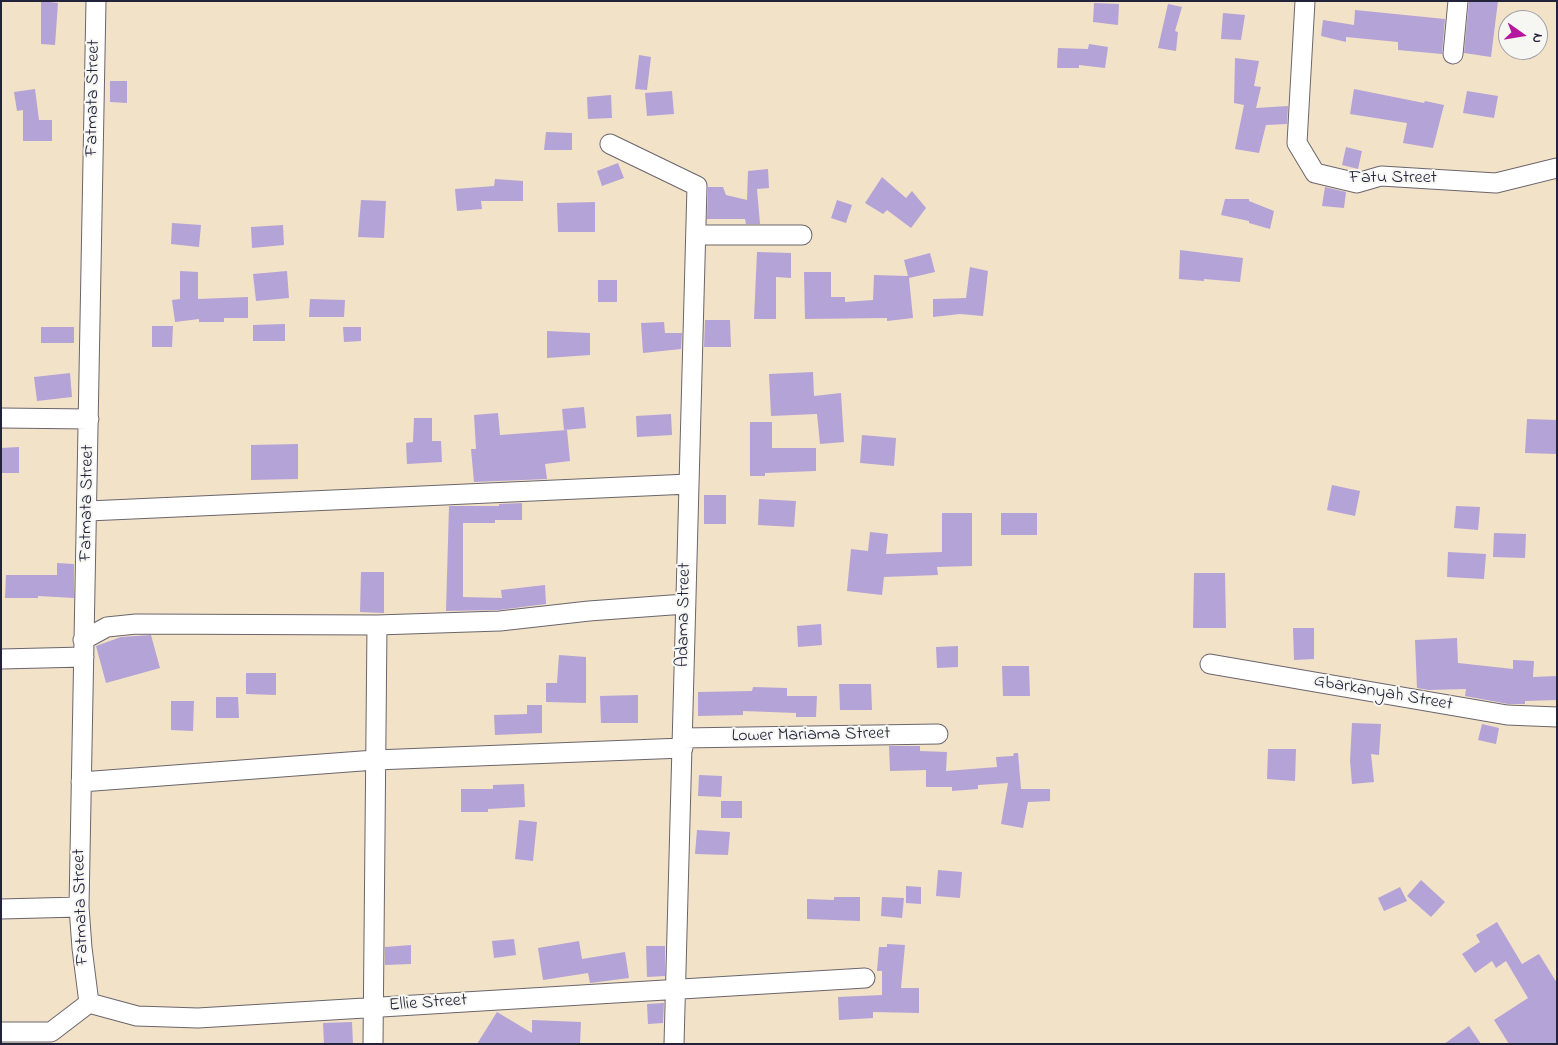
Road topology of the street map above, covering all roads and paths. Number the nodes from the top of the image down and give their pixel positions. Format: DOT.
graph roads {
  1 [pos="96,1"];
  2 [pos="1305,1"];
  3 [pos="1458,1"];
  4 [pos="1453,54"];
  5 [pos="610,144"];
  6 [pos="1557,168"];
  7 [pos="696,235"];
  8 [pos="802,235"];
  9 [pos="1,418"];
  10 [pos="89,419"];
  11 [pos="689,484"];
  12 [pos="88,511"];
  13 [pos="685,604"];
  14 [pos="377,625"];
  15 [pos="84,649"];
  16 [pos="1,659"];
  17 [pos="1210,664"];
  18 [pos="1557,718"];
  19 [pos="938,734"];
  20 [pos="683,743"];
  21 [pos="374,760"];
  22 [pos="81,782"];
  23 [pos="79,907"];
  24 [pos="1,910"];
  25 [pos="865,978"];
  26 [pos="675,989"];
  27 [pos="89,1003"];
  28 [pos="374,1007"];
  29 [pos="1,1032"];
  30 [pos="373,1044"];
  31 [pos="674,1044"];
  1 -- 10 [label="street, Fatmata Street"];
  2 -- 6 [label="street, Fatu Street"];
  3 -- 4 [label="street"];
  5 -- 7 [label="street, Adama Street"];
  7 -- 8 [label="street"];
  7 -- 11 [label="street, Adama Street"];
  9 -- 10 [label="street"];
  10 -- 12 [label="street, Fatmata Street"];
  11 -- 12 [label="street"];
  11 -- 13 [label="street, Adama Street"];
  12 -- 15 [label="street, Fatmata Street"];
  13 -- 14 [label="street"];
  13 -- 20 [label="street, Adama Street"];
  14 -- 15 [label="street"];
  14 -- 21 [label="street"];
  15 -- 16 [label="street"];
  15 -- 22 [label="street, Fatmata Street"];
  17 -- 18 [label="street, Gbarkanyah Street"];
  19 -- 20 [label="street, Lower Mariama Street"];
  20 -- 21 [label="street, Lower Mariama Street"];
  20 -- 26 [label="street, Adama Street"];
  21 -- 22 [label="street, Lower Mariama Street"];
  21 -- 28 [label="street"];
  22 -- 23 [label="street, Fatmata Street"];
  23 -- 24 [label="street"];
  23 -- 27 [label="street, Fatmata Street"];
  25 -- 26 [label="street, Ellie Street"];
  26 -- 28 [label="street, Ellie Street"];
  26 -- 31 [label="street, Adama Street"];
  27 -- 28 [label="street, Ellie Street"];
  27 -- 29 [label="street"];
  28 -- 30 [label="street"];
}
